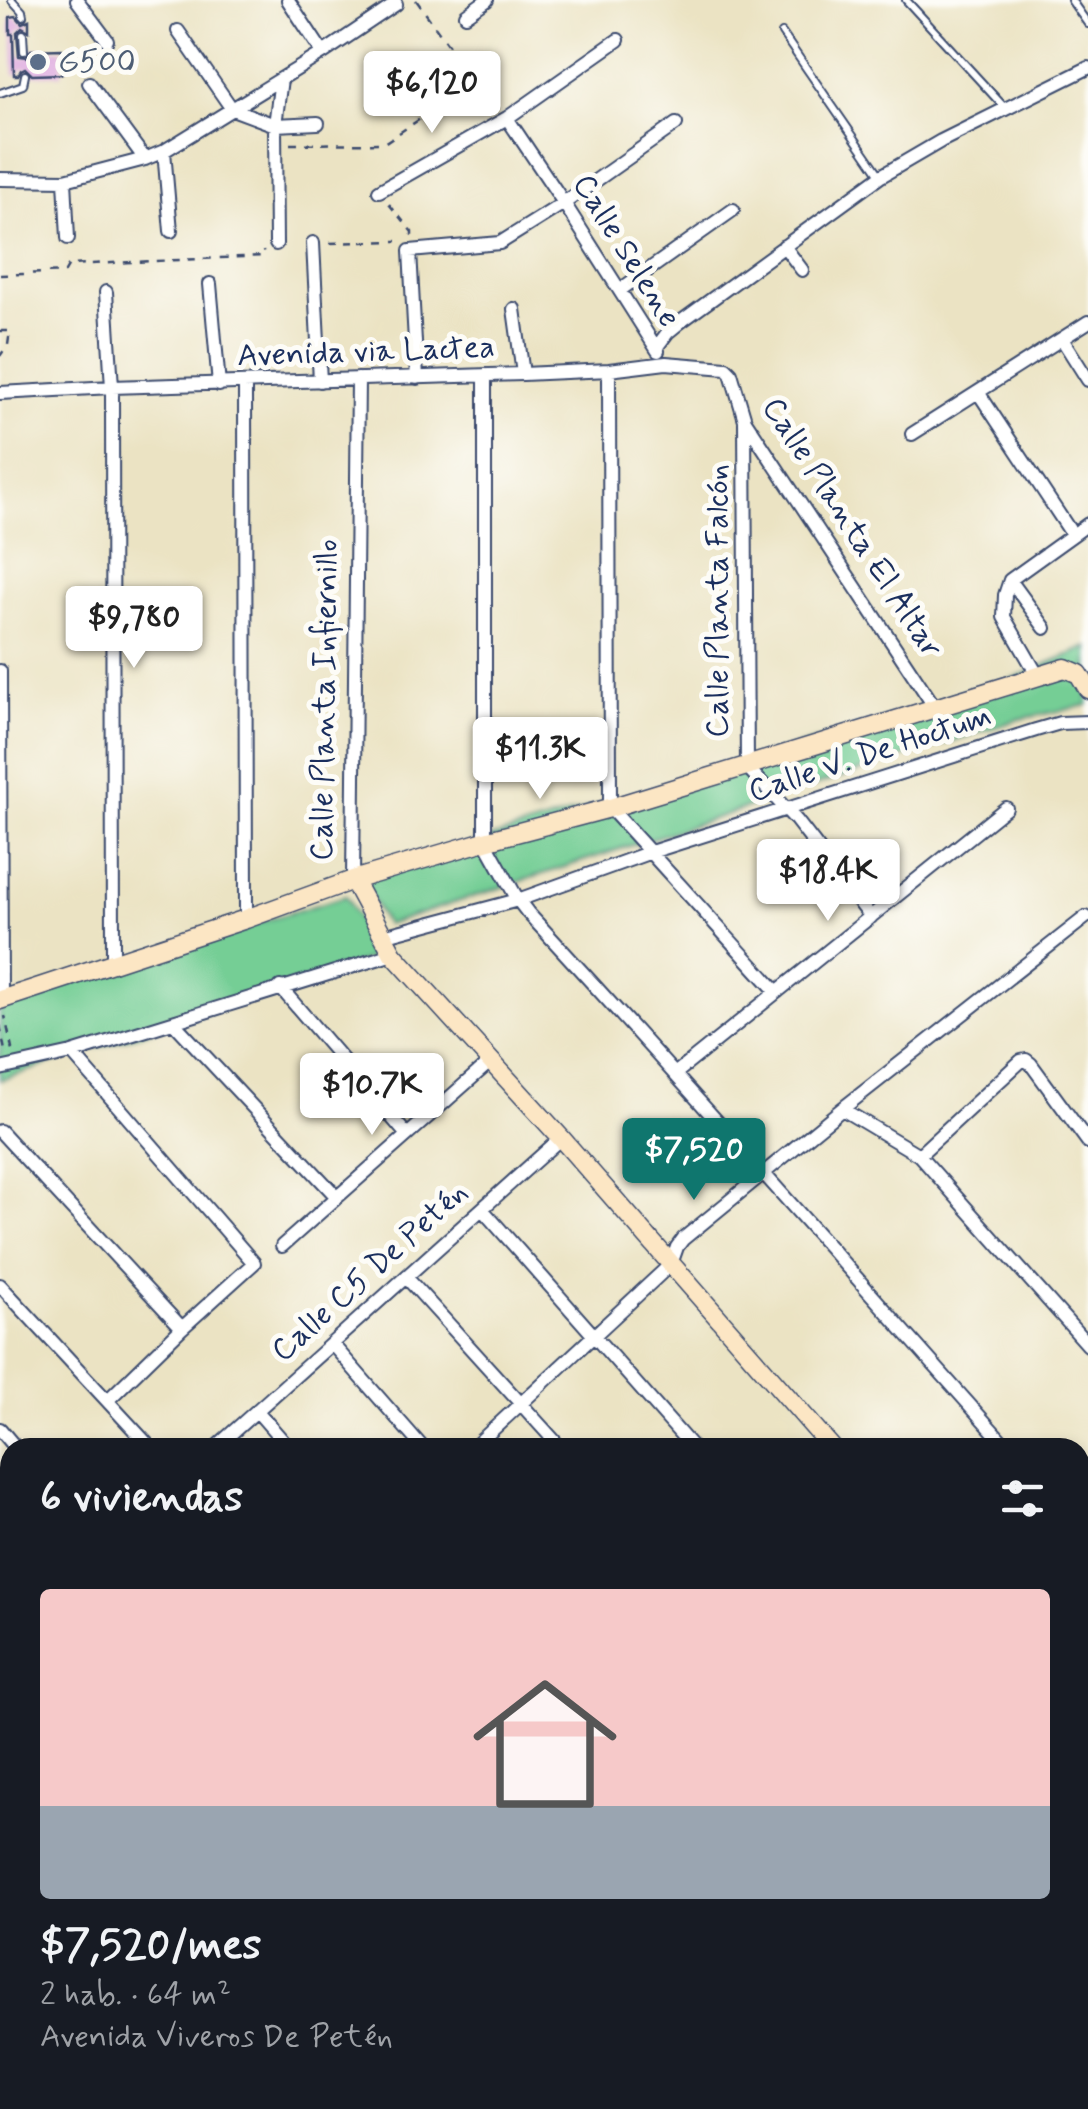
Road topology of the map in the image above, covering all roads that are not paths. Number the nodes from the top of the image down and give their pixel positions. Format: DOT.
graph roads {
  1 [pos="12,0"];
  2 [pos="77,0"];
  3 [pos="288,0"];
  4 [pos="394,0"];
  5 [pos="487,0"];
  6 [pos="906,0"];
  7 [pos="1071,0"];
  8 [pos="466,15"];
  9 [pos="23,16"];
  10 [pos="1088,24"];
  11 [pos="178,31"];
  12 [pos="782,33"];
  13 [pos="24,34"];
  14 [pos="107,40"];
  15 [pos="618,40"];
  16 [pos="24,50"];
  17 [pos="324,53"];
  18 [pos="1088,68"];
  19 [pos="25,75"];
  20 [pos="281,79"];
  21 [pos="89,84"];
  22 [pos="0,94"];
  23 [pos="232,109"];
  24 [pos="1006,109"];
  25 [pos="502,121"];
  26 [pos="318,123"];
  27 [pos="676,124"];
  28 [pos="276,125"];
  29 [pos="164,151"];
  30 [pos="146,160"];
  31 [pos="880,176"];
  32 [pos="0,179"];
  33 [pos="65,180"];
  34 [pos="379,191"];
  35 [pos="564,203"];
  36 [pos="733,210"];
  37 [pos="171,231"];
  38 [pos="68,238"];
  39 [pos="313,243"];
  40 [pos="276,244"];
  41 [pos="784,246"];
  42 [pos="802,270"];
  43 [pos="210,284"];
  44 [pos="620,290"];
  45 [pos="106,292"];
  46 [pos="514,308"];
  47 [pos="1088,322"];
  48 [pos="1062,338"];
  49 [pos="656,348"];
  50 [pos="666,363"];
  51 [pos="609,370"];
  52 [pos="731,373"];
  53 [pos="524,374"];
  54 [pos="485,375"];
  55 [pos="416,378"];
  56 [pos="358,380"];
  57 [pos="1088,380"];
  58 [pos="320,381"];
  59 [pos="245,384"];
  60 [pos="219,385"];
  61 [pos="112,387"];
  62 [pos="978,392"];
  63 [pos="0,393"];
  64 [pos="745,420"];
  65 [pos="912,434"];
  66 [pos="1088,524"];
  67 [pos="1072,534"];
  68 [pos="1010,580"];
  69 [pos="1045,628"];
  70 [pos="0,671"];
  71 [pos="1038,676"];
  72 [pos="1083,681"];
  73 [pos="936,709"];
  74 [pos="1088,722"];
  75 [pos="747,767"];
  76 [pos="610,808"];
  77 [pos="1006,808"];
  78 [pos="786,810"];
  79 [pos="485,841"];
  80 [pos="651,852"];
  81 [pos="353,880"];
  82 [pos="518,900"];
  83 [pos="871,917"];
  84 [pos="1086,917"];
  85 [pos="246,918"];
  86 [pos="383,936"];
  87 [pos="393,954"];
  88 [pos="114,963"];
  89 [pos="280,988"];
  90 [pos="777,992"];
  91 [pos="0,1000"];
  92 [pos="173,1022"];
  93 [pos="72,1053"];
  94 [pos="491,1061"];
  95 [pos="0,1069"];
  96 [pos="676,1073"];
  97 [pos="842,1109"];
  98 [pos="0,1131"];
  99 [pos="407,1135"];
  100 [pos="561,1138"];
  101 [pos="1088,1142"];
  102 [pos="919,1155"];
  103 [pos="762,1174"];
  104 [pos="338,1197"];
  105 [pos="482,1209"];
  106 [pos="282,1246"];
  107 [pos="671,1264"];
  108 [pos="406,1277"];
  109 [pos="0,1285"];
  110 [pos="182,1328"];
  111 [pos="594,1336"];
  112 [pos="332,1344"];
  113 [pos="1088,1345"];
  114 [pos="108,1400"];
  115 [pos="522,1404"];
  116 [pos="257,1411"];
  117 [pos="142,1438"];
  118 [pos="227,1438"];
  119 [pos="280,1438"];
  120 [pos="414,1438"];
  121 [pos="484,1438"];
  122 [pos="552,1438"];
  123 [pos="684,1438"];
  124 [pos="823,1438"];
  125 [pos="999,1438"];
  1 -- 9 [label="lane"];
  2 -- 14 [label="street"];
  3 -- 17 [label="street"];
  4 -- 17 [label="street"];
  5 -- 8 [label="street"];
  6 -- 24 [label="lane"];
  7 -- 10 [label="lane"];
  11 -- 23 [label="street"];
  12 -- 31 [label="lane"];
  13 -- 16 [label="lane"];
  15 -- 25 [label="street"];
  17 -- 20 [label="street"];
  18 -- 24 [label="street"];
  19 -- 22 [label="lane"];
  20 -- 23 [label="street"];
  20 -- 28 [label="street"];
  21 -- 30 [label="street"];
  23 -- 28 [label="street"];
  23 -- 29 [label="street"];
  24 -- 31 [label="street"];
  25 -- 34 [label="street"];
  25 -- 35 [label="street, Calle Selene"];
  26 -- 28 [label="street"];
  27 -- 35 [label="street"];
  28 -- 40 [label="street"];
  29 -- 30 [label="street"];
  29 -- 37 [label="street"];
  30 -- 33 [label="street"];
  31 -- 41 [label="street"];
  32 -- 33 [label="street"];
  33 -- 38 [label="street"];
  35 -- 44 [label="street, Calle Selene"];
  35 -- 55 [label="street"];
  36 -- 44 [label="street"];
  39 -- 58 [label="street"];
  41 -- 42 [label="street"];
  41 -- 49 [label="street"];
  43 -- 60 [label="street"];
  44 -- 49 [label="street, Calle Selene"];
  45 -- 61 [label="street"];
  46 -- 53 [label="street"];
  47 -- 48 [label="street"];
  48 -- 57 [label="street"];
  48 -- 62 [label="street"];
  49 -- 50 [label="street, Calle Selene"];
  50 -- 51 [label="street, Avenida via Lactea"];
  50 -- 52 [label="street, Avenida via Lactea"];
  51 -- 53 [label="street, Avenida via Lactea"];
  51 -- 76 [label="street"];
  52 -- 64 [label="street, Calle Planta El Altar"];
  53 -- 54 [label="street, Avenida via Lactea"];
  54 -- 55 [label="street, Avenida via Lactea"];
  54 -- 79 [label="street"];
  55 -- 56 [label="street, Avenida via Lactea"];
  56 -- 58 [label="street, Avenida via Lactea"];
  56 -- 81 [label="street, Calle Planta Infiernillo"];
  58 -- 59 [label="street, Avenida via Lactea"];
  59 -- 60 [label="street, Avenida via Lactea"];
  59 -- 85 [label="street"];
  60 -- 61 [label="street, Avenida via Lactea"];
  61 -- 63 [label="street, Avenida via Lactea"];
  61 -- 88 [label="street"];
  62 -- 65 [label="street"];
  62 -- 67 [label="street"];
  64 -- 73 [label="street, Calle Planta El Altar"];
  64 -- 75 [label="street, Calle Planta Falcón"];
  66 -- 67 [label="street"];
  67 -- 68 [label="street"];
  68 -- 69 [label="street"];
  68 -- 71 [label="street"];
  70 -- 91 [label="street"];
  71 -- 72 [label="main road"];
  71 -- 73 [label="main road"];
  73 -- 75 [label="main road"];
  74 -- 78 [label="street, Calle V. De Hoctum"];
  75 -- 76 [label="main road"];
  75 -- 78 [label="street, Calle Planta Falcón"];
  76 -- 79 [label="main road"];
  76 -- 80 [label="street"];
  77 -- 83 [label="street"];
  78 -- 80 [label="street, Calle V. De Hoctum"];
  78 -- 83 [label="street, Calle Planta Falcón"];
  79 -- 81 [label="main road"];
  79 -- 82 [label="street"];
  80 -- 82 [label="street, Calle V. De Hoctum"];
  80 -- 90 [label="street"];
  81 -- 85 [label="main road"];
  81 -- 86 [label="main road, Calle Planta Infiernillo"];
  82 -- 86 [label="street, Calle V. De Hoctum"];
  82 -- 96 [label="street"];
  83 -- 90 [label="street"];
  84 -- 97 [label="street"];
  85 -- 88 [label="main road"];
  86 -- 87 [label="main road, Calle Planta Infiernillo"];
  87 -- 89 [label="street"];
  87 -- 94 [label="main road, Calle Planta Infiernillo"];
  88 -- 91 [label="main road"];
  89 -- 92 [label="street"];
  89 -- 99 [label="street"];
  90 -- 96 [label="street"];
  92 -- 93 [label="street"];
  92 -- 104 [label="street"];
  93 -- 95 [label="street"];
  93 -- 110 [label="street"];
  94 -- 99 [label="street"];
  94 -- 100 [label="main road, Calle Planta Infiernillo"];
  96 -- 103 [label="street"];
  97 -- 102 [label="street"];
  97 -- 103 [label="street"];
  98 -- 110 [label="street"];
  99 -- 104 [label="street"];
  100 -- 105 [label="street, Calle C5 De Petén"];
  100 -- 107 [label="main road, Calle Planta Infiernillo"];
  101 -- 102 [label="street"];
  102 -- 113 [label="street"];
  103 -- 107 [label="street"];
  103 -- 125 [label="street"];
  104 -- 106 [label="street"];
  105 -- 108 [label="street, Calle C5 De Petén"];
  105 -- 111 [label="street"];
  107 -- 111 [label="street"];
  107 -- 124 [label="main road, Calle Planta Infiernillo"];
  108 -- 112 [label="street, Calle C5 De Petén"];
  108 -- 115 [label="street"];
  109 -- 114 [label="street"];
  110 -- 114 [label="street"];
  111 -- 115 [label="street"];
  111 -- 123 [label="street"];
  112 -- 116 [label="street, Calle C5 De Petén"];
  112 -- 120 [label="street"];
  114 -- 117 [label="street"];
  115 -- 121 [label="street"];
  115 -- 122 [label="street"];
  116 -- 118 [label="street, Calle C5 De Petén"];
  116 -- 119 [label="street"];
}
